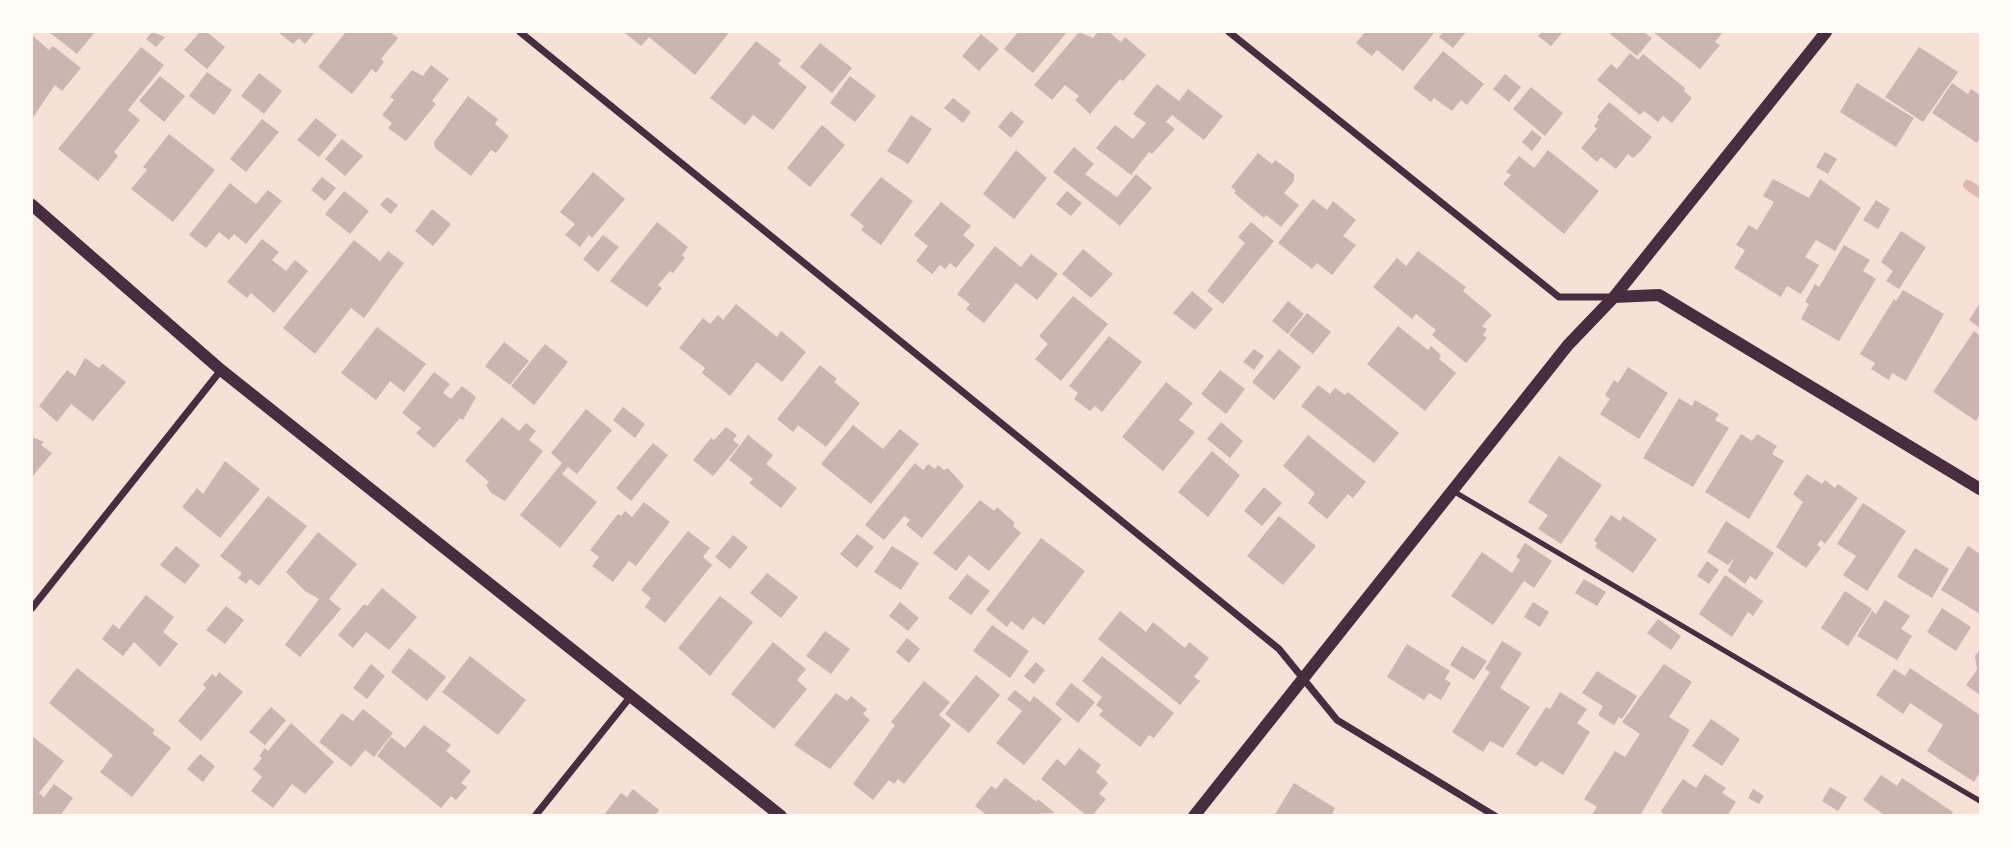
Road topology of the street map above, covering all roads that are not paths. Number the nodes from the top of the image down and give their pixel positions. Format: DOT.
graph roads {
  1 [pos="520,32"];
  2 [pos="1228,32"];
  3 [pos="1826,32"];
  4 [pos="32,205"];
  5 [pos="1614,297"];
  6 [pos="221,370"];
  7 [pos="1980,489"];
  8 [pos="1453,491"];
  9 [pos="32,608"];
  10 [pos="1302,680"];
  11 [pos="631,696"];
  12 [pos="1980,801"];
  13 [pos="535,816"];
  14 [pos="781,816"];
  15 [pos="1195,816"];
  16 [pos="1495,816"];
  1 -- 10 [label="street"];
  2 -- 5 [label="street"];
  3 -- 5 [label="street"];
  4 -- 6 [label="street"];
  5 -- 7 [label="street"];
  5 -- 8 [label="street"];
  6 -- 9 [label="street"];
  6 -- 11 [label="street"];
  8 -- 10 [label="street"];
  8 -- 12 [label="lane"];
  10 -- 15 [label="street"];
  10 -- 16 [label="street"];
  11 -- 13 [label="street"];
  11 -- 14 [label="street"];
}
